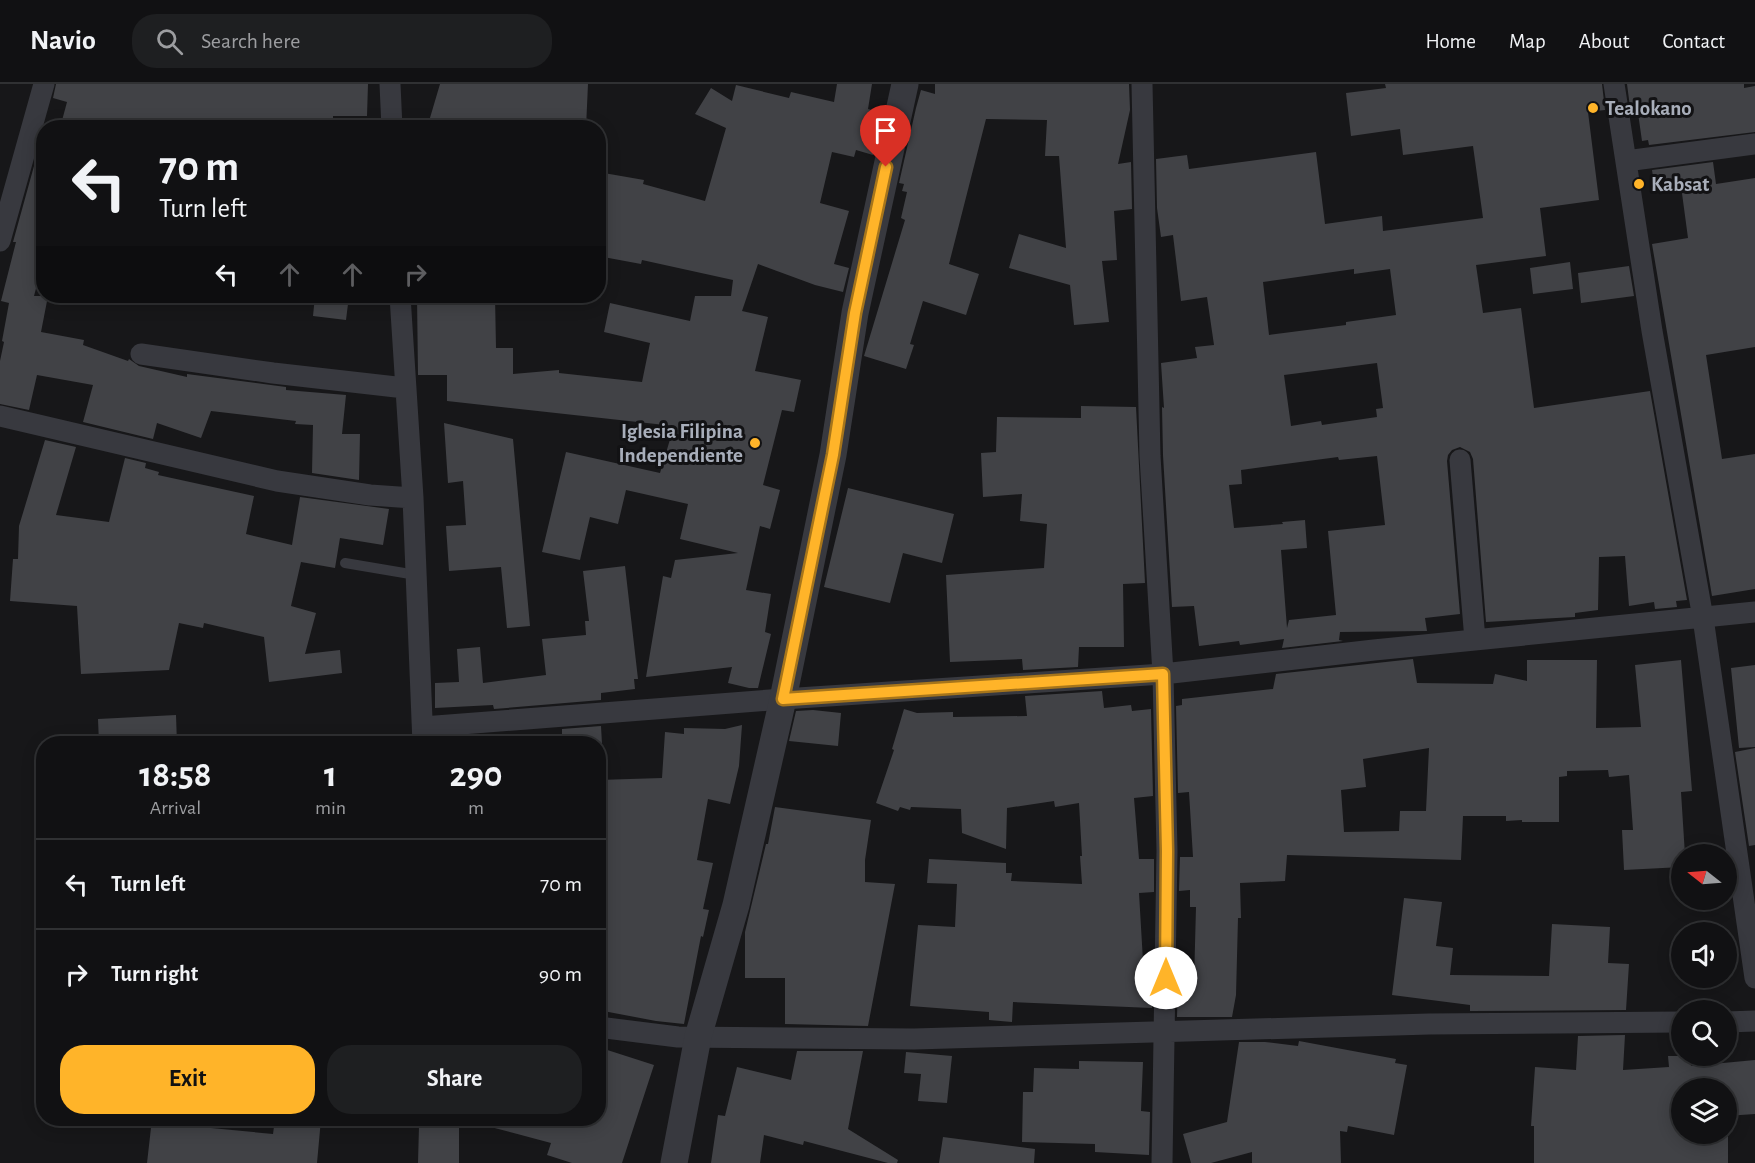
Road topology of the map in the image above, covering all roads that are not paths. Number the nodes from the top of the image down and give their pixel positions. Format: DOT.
graph roads {
  1 [pos="44,84"];
  2 [pos="390,84"];
  3 [pos="905,84"];
  4 [pos="1142,84"];
  5 [pos="1614,84"];
  6 [pos="392,120"];
  7 [pos="1755,144"];
  8 [pos="1626,161"];
  9 [pos="0,241"];
  10 [pos="400,303"];
  11 [pos="141,354"];
  12 [pos="405,388"];
  13 [pos="0,416"];
  14 [pos="1460,460"];
  15 [pos="412,498"];
  16 [pos="345,563"];
  17 [pos="416,575"];
  18 [pos="1755,612"];
  19 [pos="1703,618"];
  20 [pos="1475,640"];
  21 [pos="1163,674"];
  22 [pos="783,699"];
  23 [pos="423,736"];
  24 [pos="1755,978"];
  25 [pos="1755,1021"];
  26 [pos="1671,1022"];
  27 [pos="1737,1022"];
  28 [pos="606,1028"];
  29 [pos="1163,1032"];
  30 [pos="698,1037"];
  31 [pos="674,1163"];
  32 [pos="1162,1163"];
  1 -- 9 [label="street"];
  2 -- 6 [label="street"];
  3 -- 22 [label="street"];
  4 -- 21 [label="street"];
  5 -- 8 [label="street"];
  7 -- 8 [label="street"];
  8 -- 19 [label="street"];
  10 -- 12 [label="street"];
  11 -- 12 [label="street"];
  12 -- 15 [label="street"];
  13 -- 15 [label="street"];
  14 -- 20 [label="street"];
  15 -- 17 [label="street"];
  16 -- 17 [label="lane"];
  17 -- 23 [label="street"];
  18 -- 19 [label="street"];
  19 -- 20 [label="street"];
  19 -- 24 [label="street"];
  20 -- 21 [label="street"];
  21 -- 22 [label="street"];
  21 -- 29 [label="street"];
  22 -- 23 [label="street"];
  22 -- 30 [label="street"];
  25 -- 27 [label="street"];
  26 -- 29 [label="street"];
  28 -- 30 [label="street"];
  29 -- 30 [label="street"];
  29 -- 32 [label="street"];
  30 -- 31 [label="street"];
}
